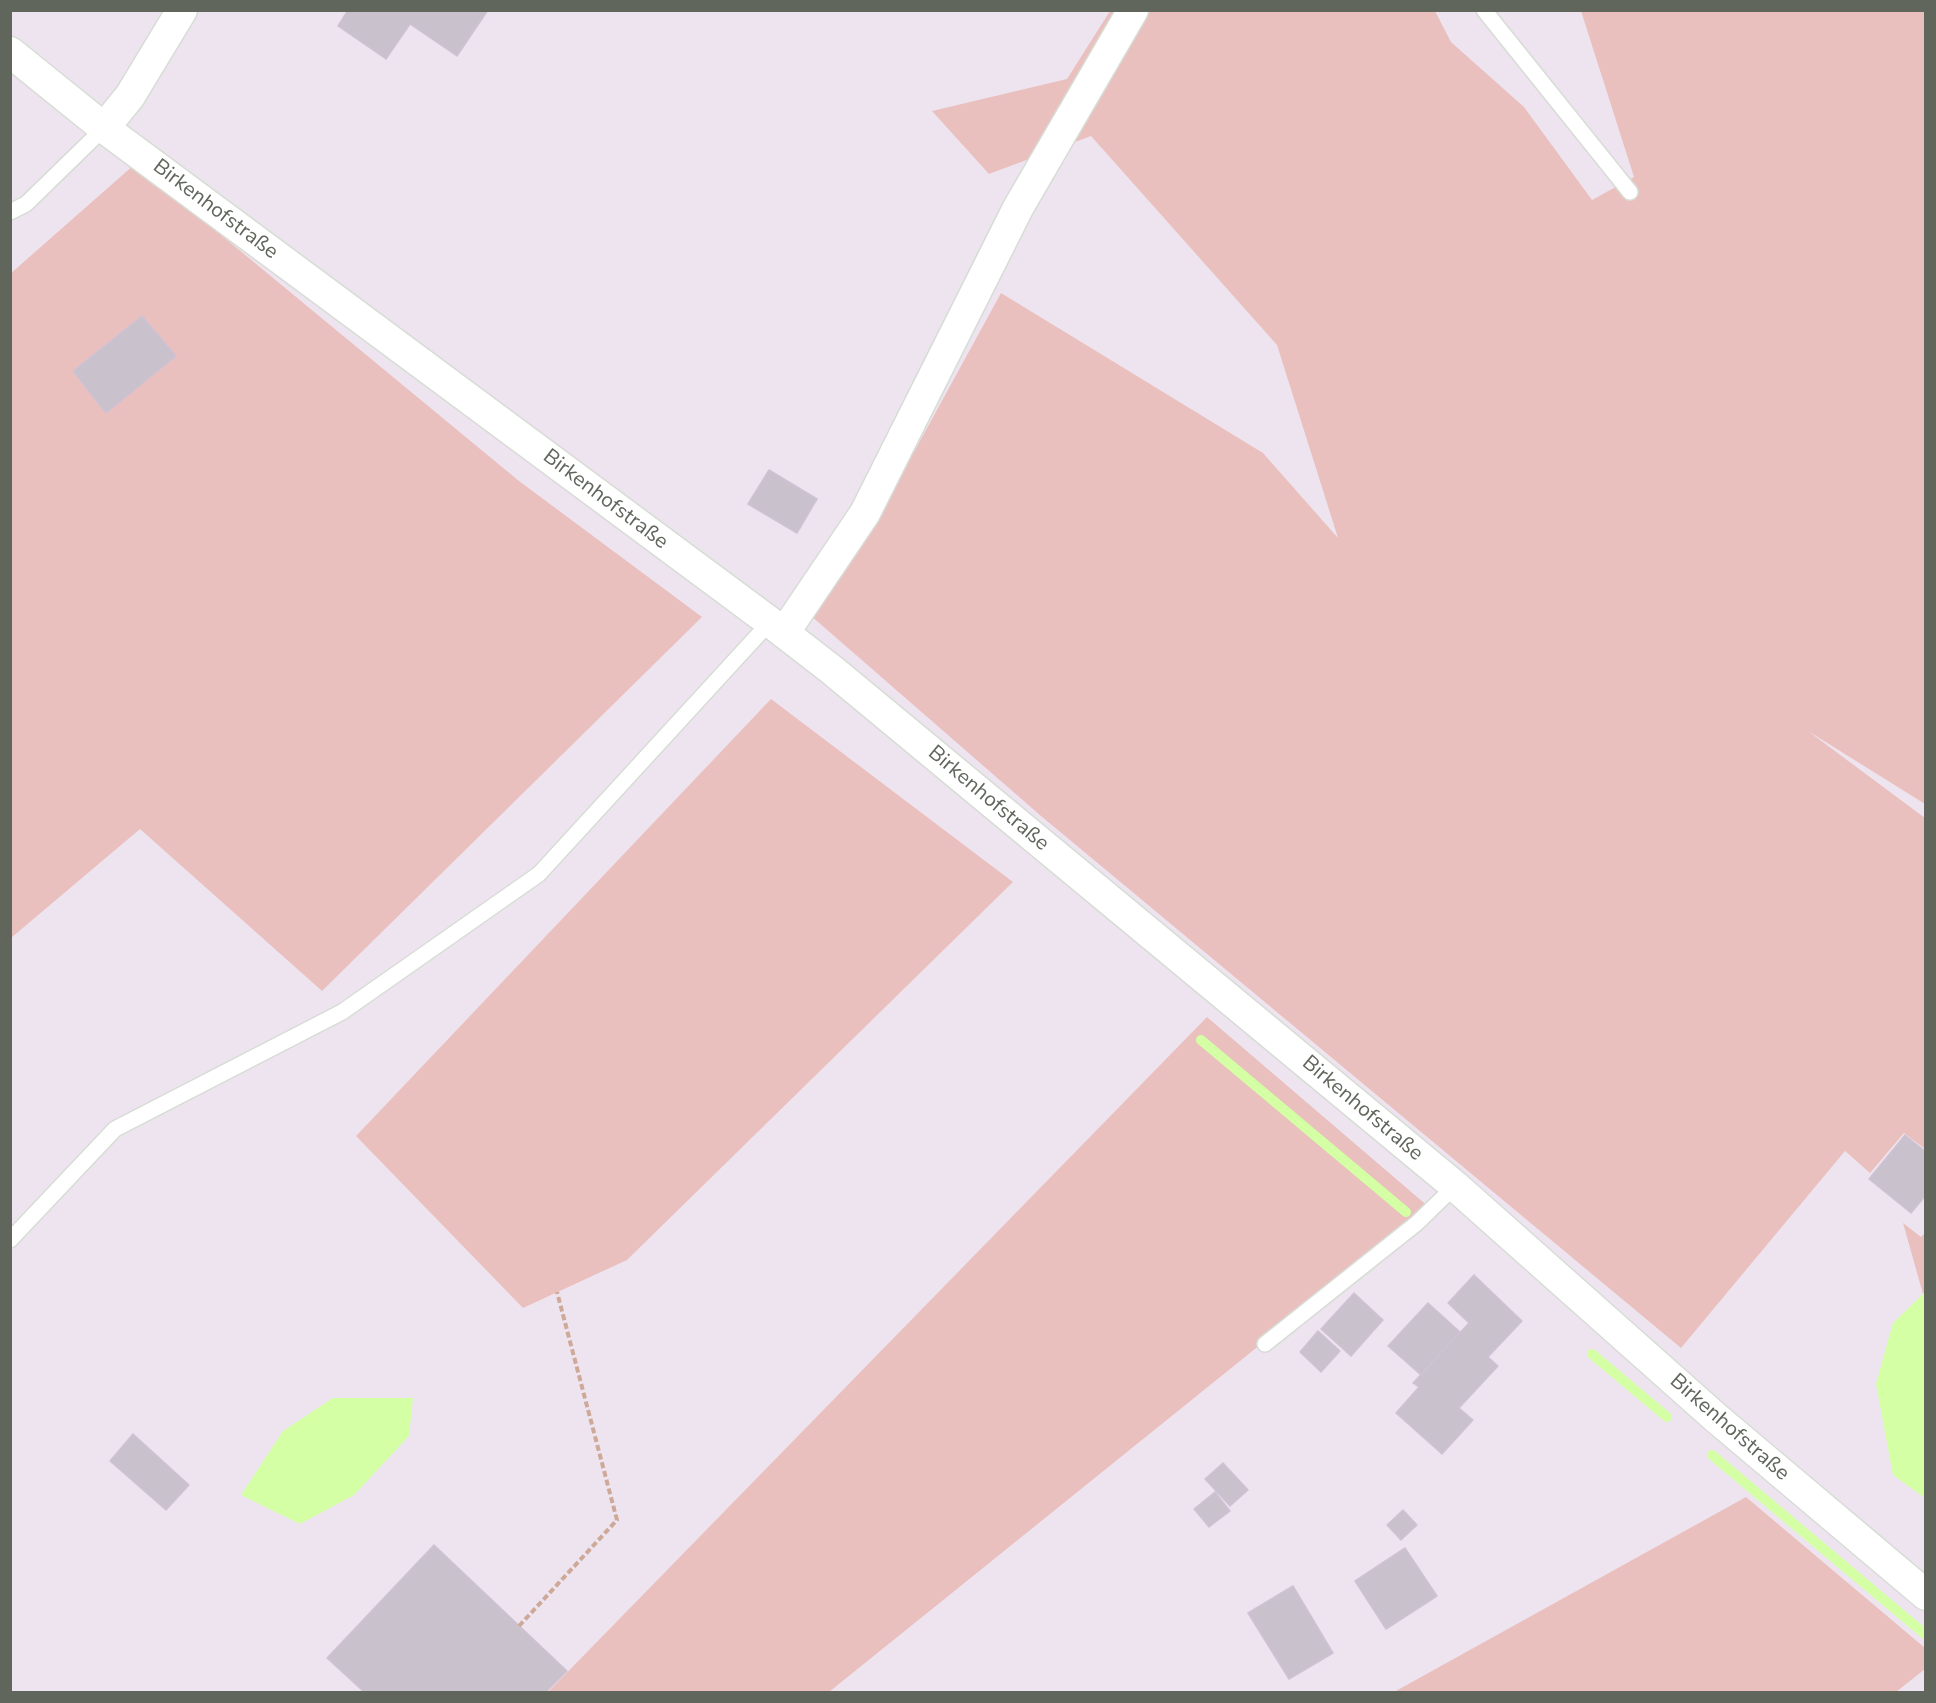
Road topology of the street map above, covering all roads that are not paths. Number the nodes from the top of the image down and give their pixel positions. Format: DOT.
graph roads {
  1 [pos="182,10"];
  2 [pos="1133,10"];
  3 [pos="1484,10"];
  4 [pos="10,52"];
  5 [pos="104,128"];
  6 [pos="1630,192"];
  7 [pos="10,212"];
  8 [pos="777,627"];
  9 [pos="1455,1186"];
  10 [pos="10,1240"];
  11 [pos="1265,1344"];
  12 [pos="1926,1595"];
  1 -- 5 [label="street"];
  2 -- 8 [label="street"];
  3 -- 6 [label="lane"];
  4 -- 5 [label="street, Birkenhofstraße"];
  5 -- 7 [label="lane"];
  5 -- 8 [label="street, Birkenhofstraße"];
  8 -- 9 [label="street, Birkenhofstraße"];
  8 -- 10 [label="lane"];
  9 -- 11 [label="lane"];
  9 -- 12 [label="street, Birkenhofstraße"];
}
